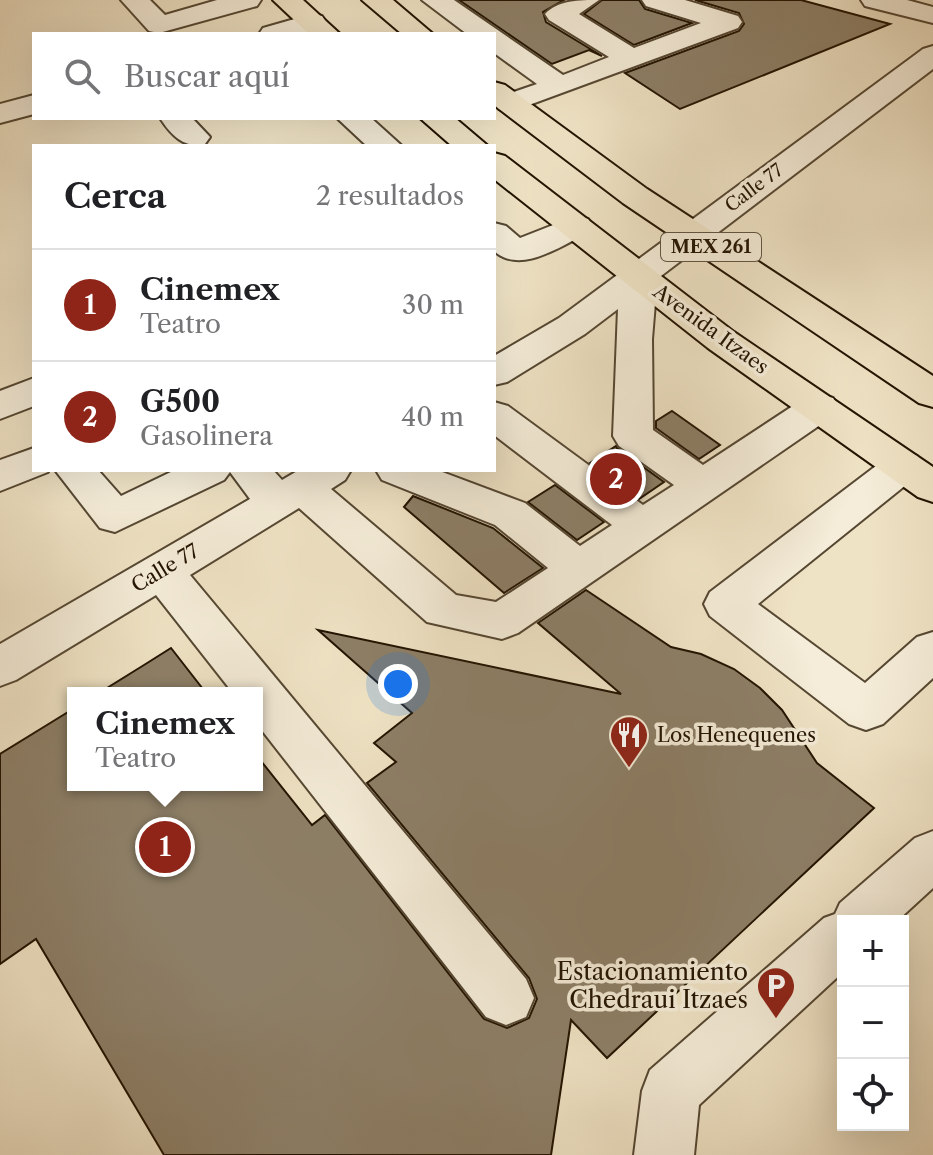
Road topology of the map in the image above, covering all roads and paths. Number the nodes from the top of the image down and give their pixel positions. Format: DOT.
graph roads {
  1 [pos="135,0"];
  2 [pos="247,0"];
  3 [pos="436,0"];
  4 [pos="585,0"];
  5 [pos="656,0"];
  6 [pos="875,0"];
  7 [pos="387,2"];
  8 [pos="933,15"];
  9 [pos="305,16"];
  10 [pos="209,32"];
  11 [pos="277,32"];
  12 [pos="417,32"];
  13 [pos="482,32"];
  14 [pos="496,41"];
  15 [pos="933,55"];
  16 [pos="631,58"];
  17 [pos="560,86"];
  18 [pos="502,97"];
  19 [pos="32,105"];
  20 [pos="0,114"];
  21 [pos="354,120"];
  22 [pos="438,120"];
  23 [pos="384,144"];
  24 [pos="469,144"];
  25 [pos="496,165"];
  26 [pos="576,226"];
  27 [pos="496,235"];
  28 [pos="694,235"];
  29 [pos="640,276"];
  30 [pos="496,372"];
  31 [pos="32,392"];
  32 [pos="933,394"];
  33 [pos="0,406"];
  34 [pos="819,407"];
  35 [pos="496,416"];
  36 [pos="32,463"];
  37 [pos="77,472"];
  38 [pos="206,472"];
  39 [pos="256,472"];
  40 [pos="401,472"];
  41 [pos="918,476"];
  42 [pos="0,477"];
  43 [pos="703,485"];
  44 [pos="303,486"];
  45 [pos="642,526"];
  46 [pos="579,569"];
  47 [pos="162,571"];
  48 [pos="933,650"];
  49 [pos="0,667"];
  50 [pos="255,687"];
  51 [pos="263,696"];
  52 [pos="933,854"];
  53 [pos="866,915"];
  54 [pos="837,941"];
  55 [pos="506,998"];
  56 [pos="664,1155"];
  1 -- 2 [label="street"];
  3 -- 13 [label="street"];
  4 -- 16 [label="street"];
  5 -- 16 [label="street"];
  6 -- 8 [label="street"];
  7 -- 12 [label="main road"];
  9 -- 10 [label="street"];
  9 -- 11 [label="street"];
  14 -- 17 [label="street"];
  15 -- 28 [label="street, Calle 77"];
  16 -- 17 [label="street"];
  17 -- 18 [label="street"];
  18 -- 28 [label="main road, MEX 261"];
  19 -- 20 [label="street"];
  21 -- 23 [label="street"];
  22 -- 24 [label="main road"];
  25 -- 26 [label="main road, Avenida Itzaes / MEX 261"];
  26 -- 27 [label="street"];
  26 -- 29 [label="main road, Avenida Itzaes / MEX 261"];
  28 -- 29 [label="street, Calle 77"];
  28 -- 32 [label="main road, MEX 261"];
  29 -- 30 [label="street, Calle 77"];
  29 -- 34 [label="main road, Avenida Itzaes / MEX 261"];
  29 -- 43 [label="street"];
  31 -- 33 [label="street"];
  34 -- 41 [label="main road, Avenida Itzaes / MEX 261"];
  34 -- 43 [label="street"];
  35 -- 45 [label="street"];
  36 -- 42 [label="street"];
  37 -- 38 [label="street"];
  39 -- 44 [label="street"];
  40 -- 46 [label="street"];
  41 -- 48 [label="street"];
  43 -- 45 [label="street"];
  44 -- 46 [label="street"];
  44 -- 47 [label="street, Calle 77"];
  45 -- 46 [label="street"];
  47 -- 49 [label="street, Calle 77"];
  47 -- 50 [label="street"];
  51 -- 55 [label="street"];
  52 -- 53 [label="street"];
  54 -- 56 [label="street"];
}
